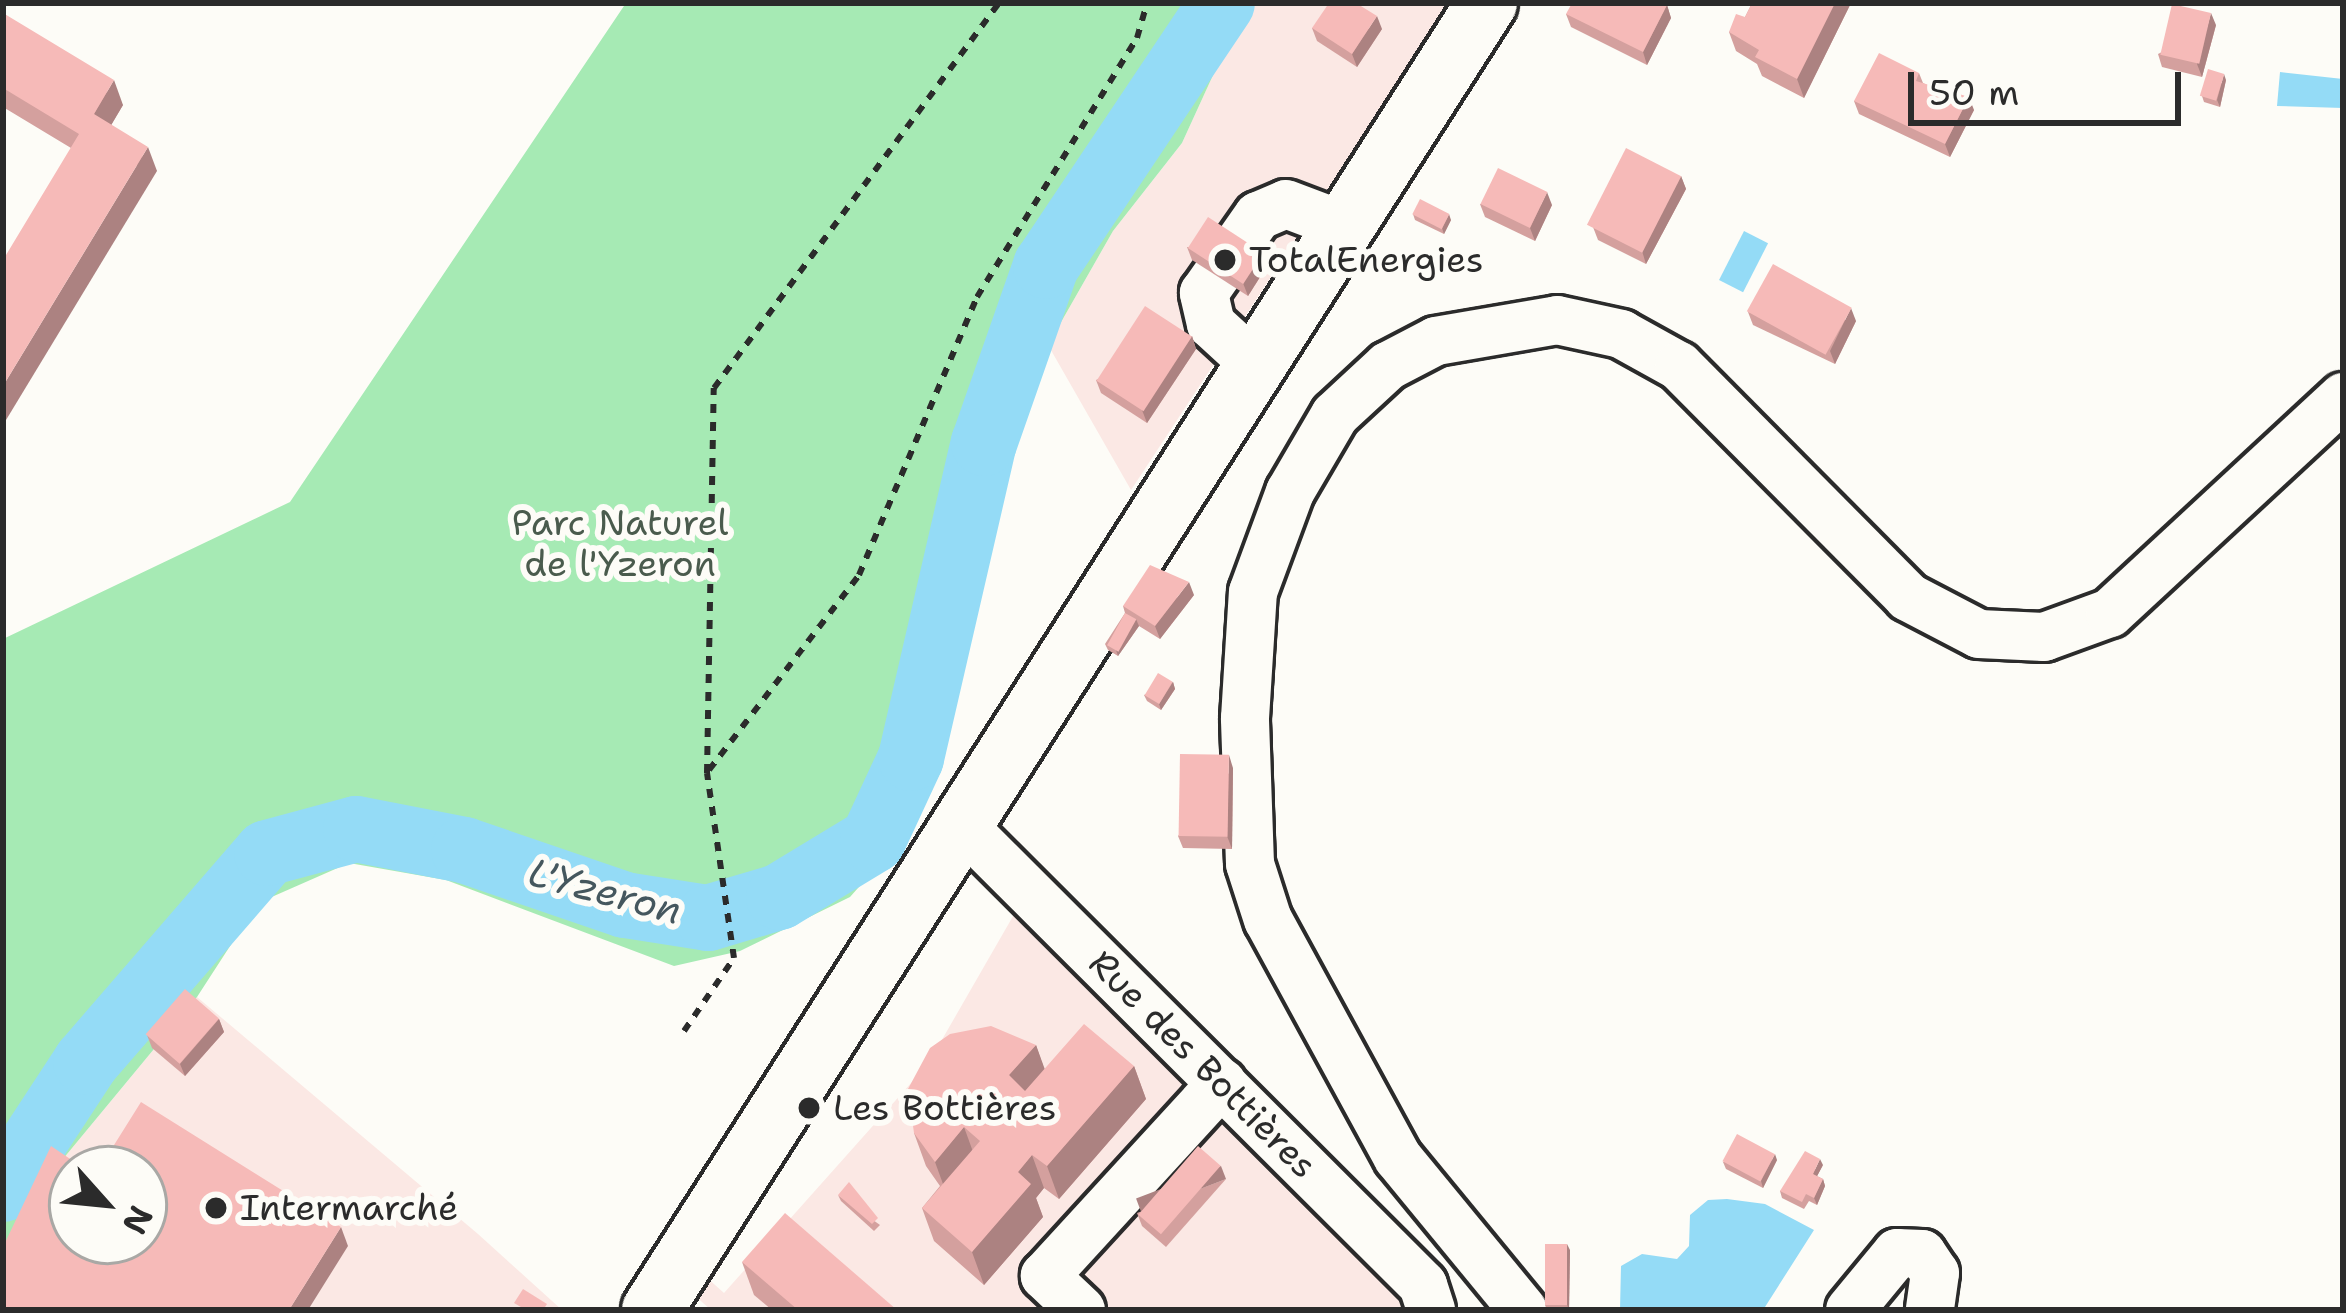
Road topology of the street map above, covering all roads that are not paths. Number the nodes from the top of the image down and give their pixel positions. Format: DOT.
graph roads {
  1 [pos="1478,6"];
  2 [pos="1347,226"];
  3 [pos="1258,368"];
  4 [pos="2343,397"];
  5 [pos="963,826"];
  6 [pos="1222,1083"];
  7 [pos="652,1310"];
  8 [pos="1081,1310"];
  9 [pos="1431,1310"];
  10 [pos="1522,1310"];
  11 [pos="1850,1310"];
  12 [pos="1930,1310"];
  1 -- 2 [label="main road"];
  2 -- 3 [label="street"];
  2 -- 5 [label="main road"];
  4 -- 10 [label="street"];
  5 -- 6 [label="street, Rue des Bottières"];
  5 -- 7 [label="main road"];
  6 -- 8 [label="street"];
  6 -- 9 [label="street, Rue des Bottières"];
  11 -- 12 [label="street"];
}
